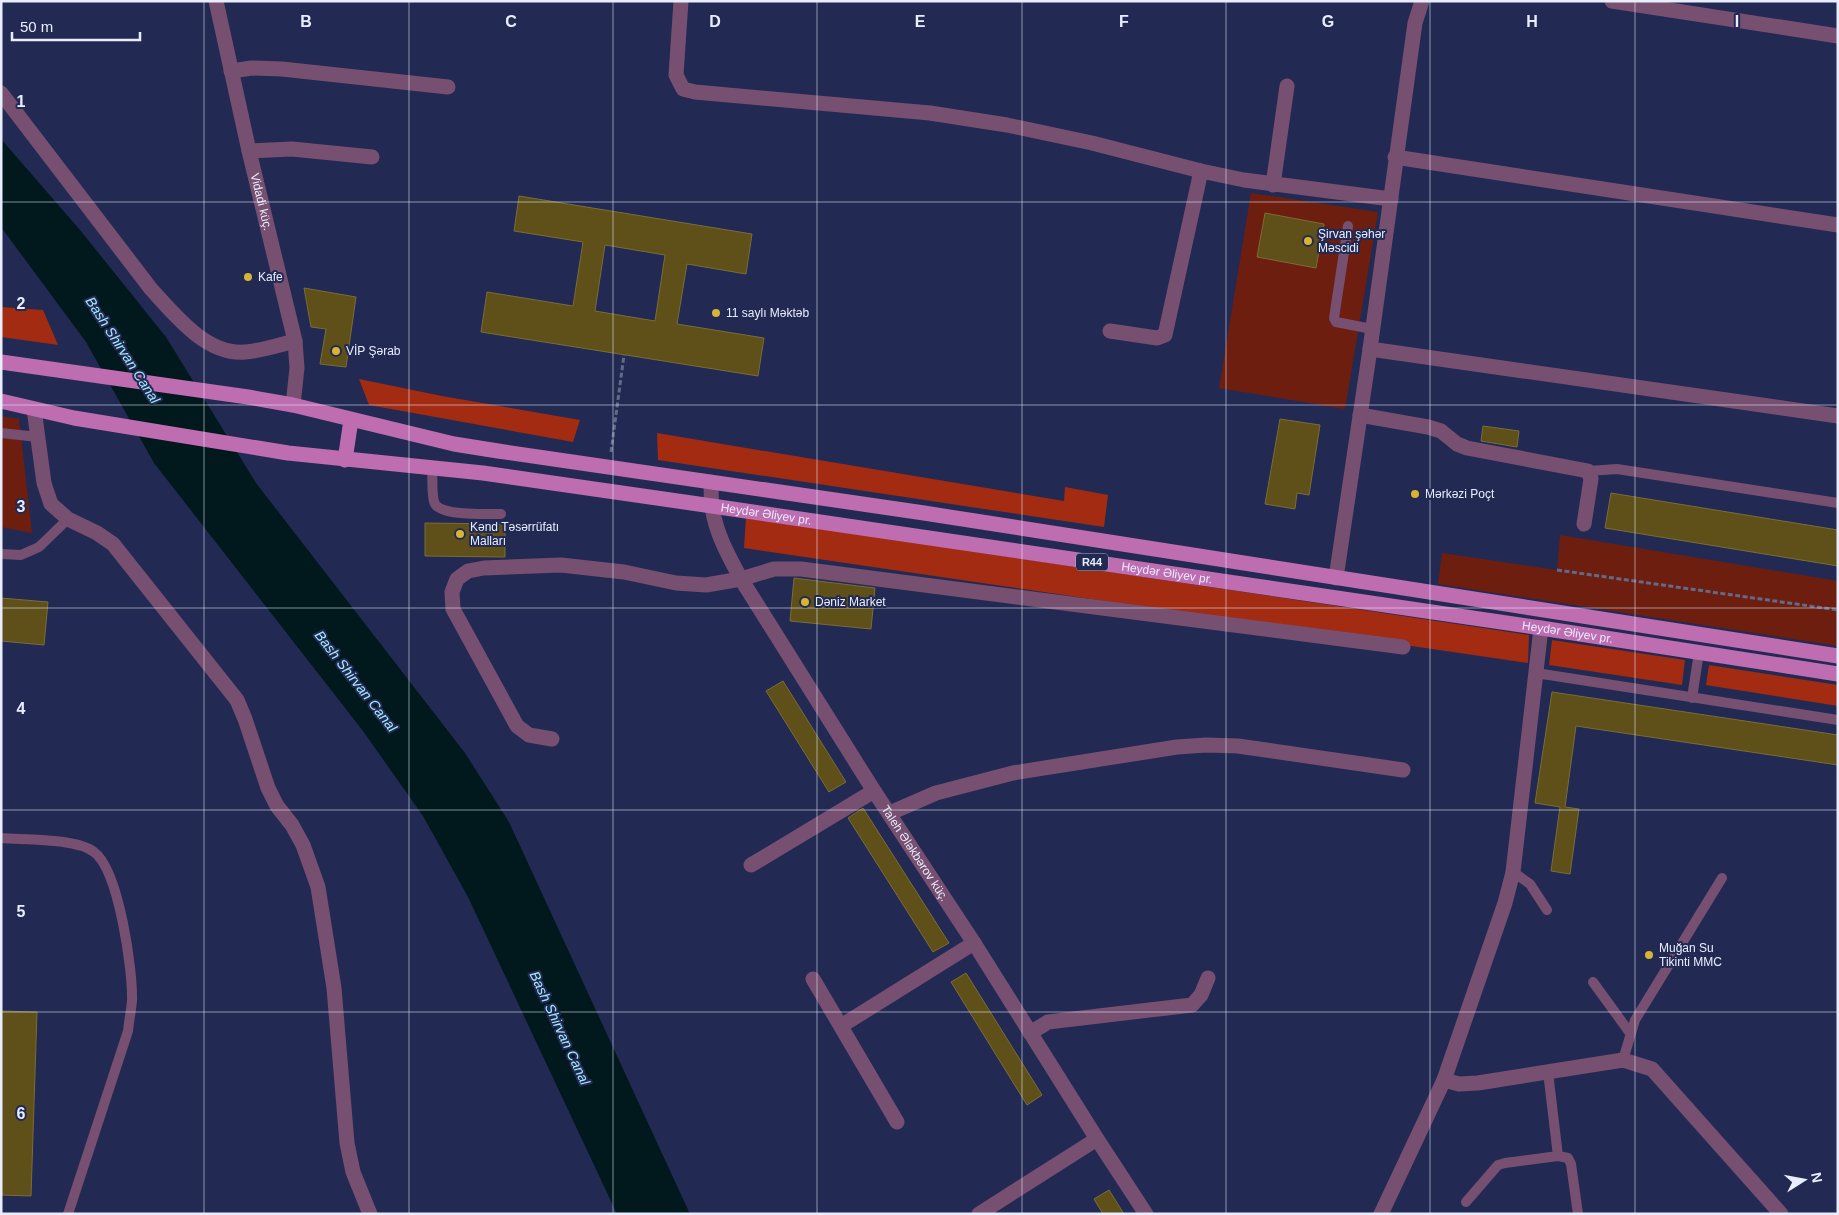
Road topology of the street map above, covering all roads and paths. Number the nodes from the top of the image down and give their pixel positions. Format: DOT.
graph roads {
  1 [pos="216,1"];
  2 [pos="681,1"];
  3 [pos="1422,1"];
  4 [pos="1612,1"];
  5 [pos="1838,36"];
  6 [pos="231,70"];
  7 [pos="1287,86"];
  8 [pos="448,87"];
  9 [pos="1,93"];
  10 [pos="249,151"];
  11 [pos="372,157"];
  12 [pos="1396,157"];
  13 [pos="1201,172"];
  14 [pos="1273,184"];
  15 [pos="1391,199"];
  16 [pos="1838,225"];
  17 [pos="1348,226"];
  18 [pos="1372,329"];
  19 [pos="1110,331"];
  20 [pos="295,341"];
  21 [pos="1370,349"];
  22 [pos="624,355"];
  23 [pos="7,363"];
  24 [pos="1,401"];
  25 [pos="294,405"];
  26 [pos="34,410"];
  27 [pos="1360,415"];
  28 [pos="1838,416"];
  29 [pos="351,420"];
  30 [pos="1,433"];
  31 [pos="38,437"];
  32 [pos="346,460"];
  33 [pos="609,467"];
  34 [pos="432,468"];
  35 [pos="1588,471"];
  36 [pos="711,482"];
  37 [pos="1838,503"];
  38 [pos="712,506"];
  39 [pos="501,514"];
  40 [pos="68,519"];
  41 [pos="1584,524"];
  42 [pos="1,554"];
  43 [pos="1557,570"];
  44 [pos="1336,578"];
  45 [pos="741,579"];
  46 [pos="1838,610"];
  47 [pos="1542,628"];
  48 [pos="1403,647"];
  49 [pos="1699,652"];
  50 [pos="1838,656"];
  51 [pos="1536,673"];
  52 [pos="1838,674"];
  53 [pos="1692,698"];
  54 [pos="1838,720"];
  55 [pos="552,738"];
  56 [pos="1403,770"];
  57 [pos="874,791"];
  58 [pos="890,813"];
  59 [pos="1,838"];
  60 [pos="751,865"];
  61 [pos="1513,872"];
  62 [pos="1722,878"];
  63 [pos="1547,910"];
  64 [pos="974,943"];
  65 [pos="1208,978"];
  66 [pos="813,979"];
  67 [pos="1593,982"];
  68 [pos="841,1026"];
  69 [pos="1030,1032"];
  70 [pos="1630,1033"];
  71 [pos="1623,1060"];
  72 [pos="1548,1072"];
  73 [pos="1444,1080"];
  74 [pos="897,1122"];
  75 [pos="1097,1139"];
  76 [pos="1558,1156"];
  77 [pos="1466,1202"];
  78 [pos="68,1214"];
  79 [pos="370,1214"];
  80 [pos="979,1214"];
  81 [pos="1146,1214"];
  82 [pos="1381,1214"];
  83 [pos="1578,1214"];
  84 [pos="1781,1214"];
  1 -- 6 [label="street, Vidadi küç."];
  2 -- 13 [label="street"];
  3 -- 12 [label="street"];
  4 -- 5 [label="street"];
  6 -- 8 [label="street"];
  6 -- 10 [label="street, Vidadi küç."];
  7 -- 14 [label="street"];
  9 -- 20 [label="street"];
  10 -- 11 [label="street"];
  10 -- 20 [label="street, Vidadi küç."];
  12 -- 15 [label="street"];
  12 -- 16 [label="street"];
  13 -- 14 [label="street"];
  13 -- 19 [label="street"];
  14 -- 15 [label="street"];
  15 -- 18 [label="street"];
  17 -- 18 [label="lane"];
  18 -- 21 [label="street"];
  20 -- 25 [label="street, Vidadi küç."];
  21 -- 27 [label="street"];
  21 -- 28 [label="street"];
  22 -- 33 [label="path"];
  23 -- 25 [label="main road, Heydər Əliyev pr."];
  24 -- 26 [label="main road, Heydər Əliyev pr."];
  25 -- 29 [label="main road, Heydər Əliyev pr."];
  26 -- 31 [label="street"];
  26 -- 32 [label="main road, Heydər Əliyev pr."];
  27 -- 35 [label="street"];
  27 -- 44 [label="street"];
  29 -- 32 [label="main road"];
  29 -- 33 [label="main road, Heydər Əliyev pr. / R44"];
  30 -- 31 [label="lane"];
  31 -- 40 [label="street"];
  32 -- 34 [label="main road, Heydər Əliyev pr. / R44"];
  33 -- 36 [label="main road, Heydər Əliyev pr. / R44"];
  34 -- 38 [label="main road, Heydər Əliyev pr. / R44"];
  34 -- 39 [label="lane"];
  35 -- 37 [label="lane"];
  35 -- 41 [label="street"];
  36 -- 38 [label="street, Taleh Ələkbərov küç."];
  36 -- 44 [label="main road, Heydər Əliyev pr. / R44"];
  38 -- 45 [label="street, Taleh Ələkbərov küç."];
  38 -- 47 [label="main road, Heydər Əliyev pr. / R44"];
  40 -- 42 [label="lane"];
  40 -- 79 [label="street"];
  43 -- 46 [label="path"];
  44 -- 50 [label="main road, Heydər Əliyev pr. / R44"];
  45 -- 48 [label="street"];
  45 -- 55 [label="street"];
  45 -- 57 [label="street, Taleh Ələkbərov küç."];
  47 -- 49 [label="main road, Heydər Əliyev pr. / R44"];
  47 -- 51 [label="street"];
  49 -- 52 [label="main road, Heydər Əliyev pr. / R44"];
  49 -- 53 [label="lane"];
  51 -- 53 [label="lane"];
  51 -- 61 [label="street"];
  53 -- 54 [label="lane"];
  56 -- 58 [label="street"];
  57 -- 58 [label="street, Taleh Ələkbərov küç."];
  57 -- 60 [label="street"];
  58 -- 64 [label="street, Taleh Ələkbərov küç."];
  59 -- 78 [label="lane"];
  61 -- 63 [label="lane"];
  61 -- 73 [label="street"];
  62 -- 70 [label="lane"];
  64 -- 68 [label="street"];
  64 -- 69 [label="street, Taleh Ələkbərov küç."];
  65 -- 69 [label="street"];
  66 -- 68 [label="street"];
  67 -- 70 [label="lane"];
  68 -- 74 [label="street"];
  69 -- 75 [label="street, Taleh Ələkbərov küç."];
  70 -- 71 [label="lane"];
  71 -- 72 [label="street"];
  71 -- 84 [label="street"];
  72 -- 73 [label="street"];
  72 -- 76 [label="lane"];
  73 -- 82 [label="street"];
  75 -- 80 [label="street"];
  75 -- 81 [label="street, Taleh Ələkbərov küç."];
  76 -- 77 [label="lane"];
  76 -- 83 [label="lane"];
}
